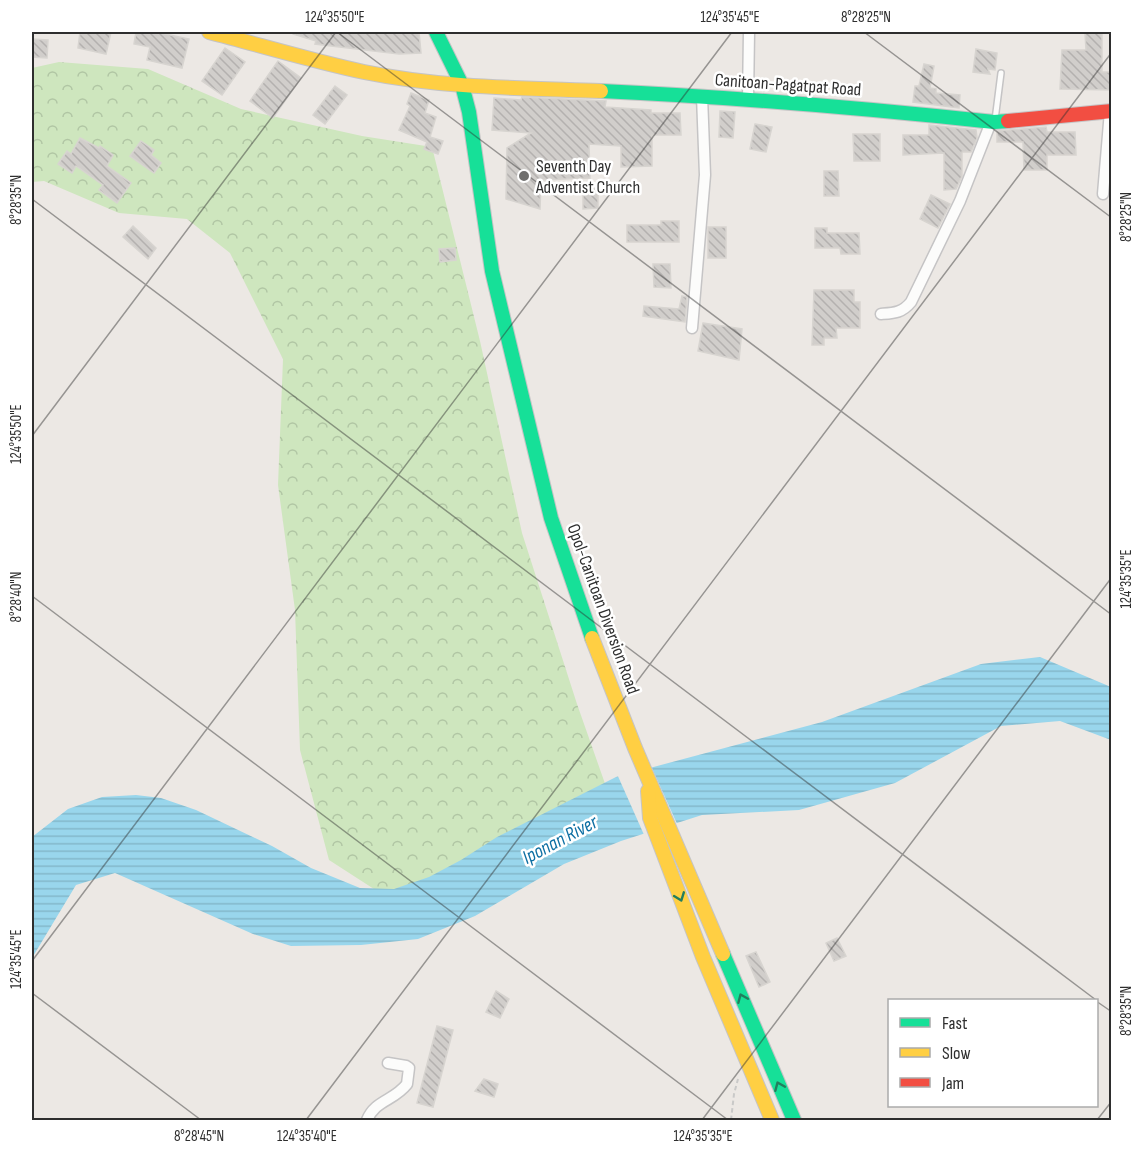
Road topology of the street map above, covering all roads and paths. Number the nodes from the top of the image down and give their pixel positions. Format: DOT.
graph roads {
  1 [pos="210,32"];
  2 [pos="436,32"];
  3 [pos="749,32"];
  4 [pos="1001,73"];
  5 [pos="455,84"];
  6 [pos="702,96"];
  7 [pos="748,100"];
  8 [pos="1111,111"];
  9 [pos="993,122"];
  10 [pos="1103,194"];
  11 [pos="880,314"];
  12 [pos="692,328"];
  13 [pos="647,776"];
  14 [pos="666,839"];
  15 [pos="745,1059"];
  16 [pos="388,1062"];
  17 [pos="367,1120"];
  18 [pos="731,1120"];
  19 [pos="772,1120"];
  20 [pos="794,1120"];
  1 -- 5 [label="main road, Canitoan-Pagatpat Road"];
  2 -- 5 [label="main road, Opol-Canitoan Diversion Road"];
  3 -- 7 [label="street"];
  4 -- 9 [label="lane"];
  5 -- 6 [label="main road, Canitoan-Pagatpat Road"];
  5 -- 13 [label="main road, Opol-Canitoan Diversion Road"];
  6 -- 7 [label="main road, Canitoan-Pagatpat Road"];
  6 -- 12 [label="street"];
  7 -- 9 [label="main road, Canitoan-Pagatpat Road"];
  8 -- 9 [label="main road, Canitoan-Pagatpat Road"];
  8 -- 10 [label="street"];
  9 -- 11 [label="street"];
  13 -- 14 [label="main road, Opol-Canitoan Diversion Road"];
  13 -- 14 [label="main road, Opol-Canitoan Diversion Road"];
  14 -- 15 [label="main road, Opol-Canitoan Diversion Road, one-way"];
  20 -- 14 [label="main road, Opol-Canitoan Diversion Road, one-way"];
  15 -- 18 [label="path"];
  15 -- 19 [label="main road, Opol-Canitoan Diversion Road"];
  16 -- 17 [label="street"];
}
